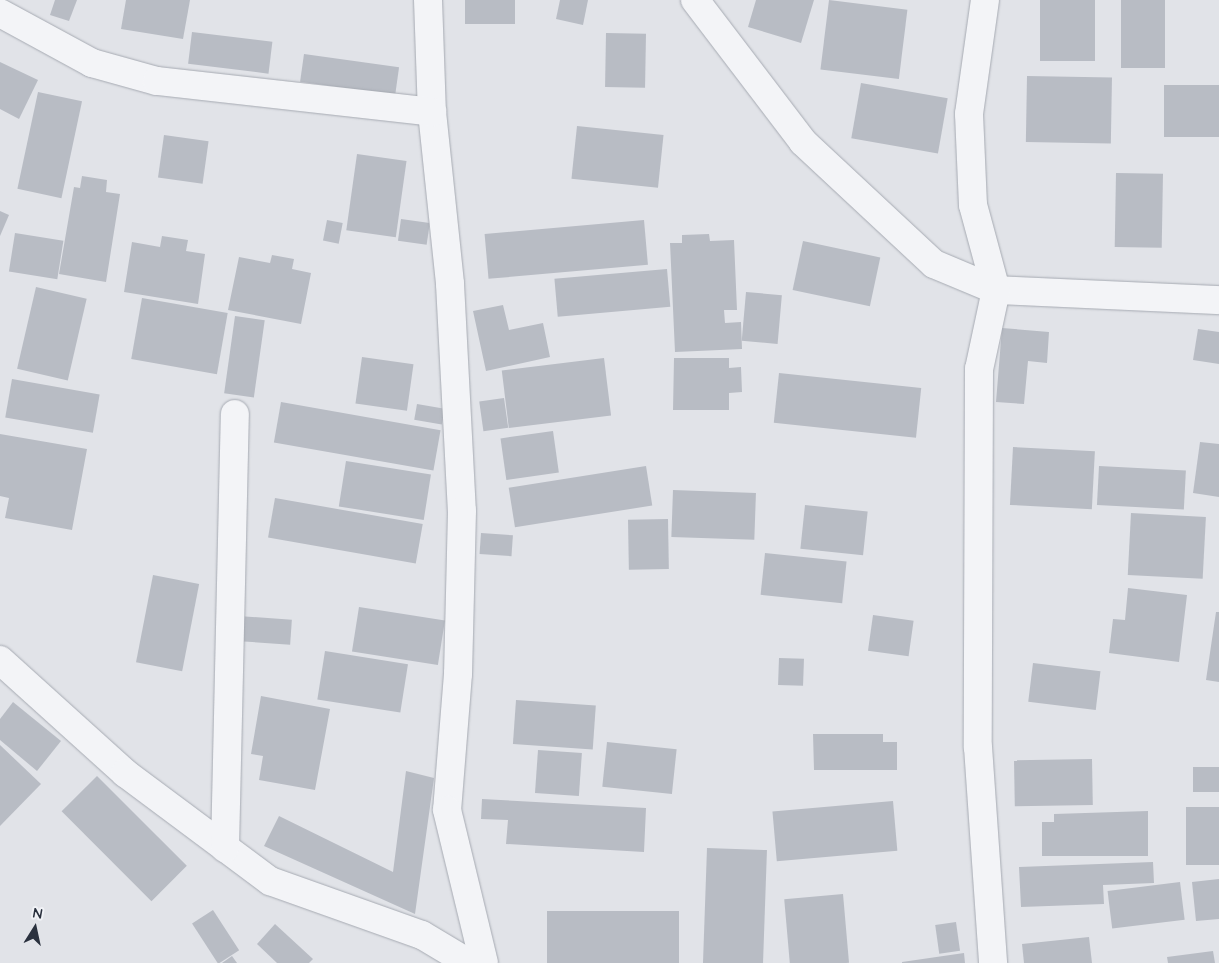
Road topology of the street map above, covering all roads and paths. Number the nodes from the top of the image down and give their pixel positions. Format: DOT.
graph roads {
  1 [pos="428,0"];
  2 [pos="985,0"];
  3 [pos="698,1"];
  4 [pos="0,13"];
  5 [pos="432,112"];
  6 [pos="996,290"];
  7 [pos="1219,300"];
  8 [pos="235,414"];
  9 [pos="0,660"];
  10 [pos="225,848"];
  11 [pos="469,963"];
  12 [pos="484,963"];
  13 [pos="993,963"];
  1 -- 5 [label="street"];
  2 -- 6 [label="street"];
  3 -- 6 [label="street"];
  4 -- 5 [label="street"];
  5 -- 12 [label="street"];
  6 -- 7 [label="street"];
  6 -- 13 [label="street"];
  8 -- 10 [label="street"];
  9 -- 10 [label="street"];
  10 -- 11 [label="street"];
}
